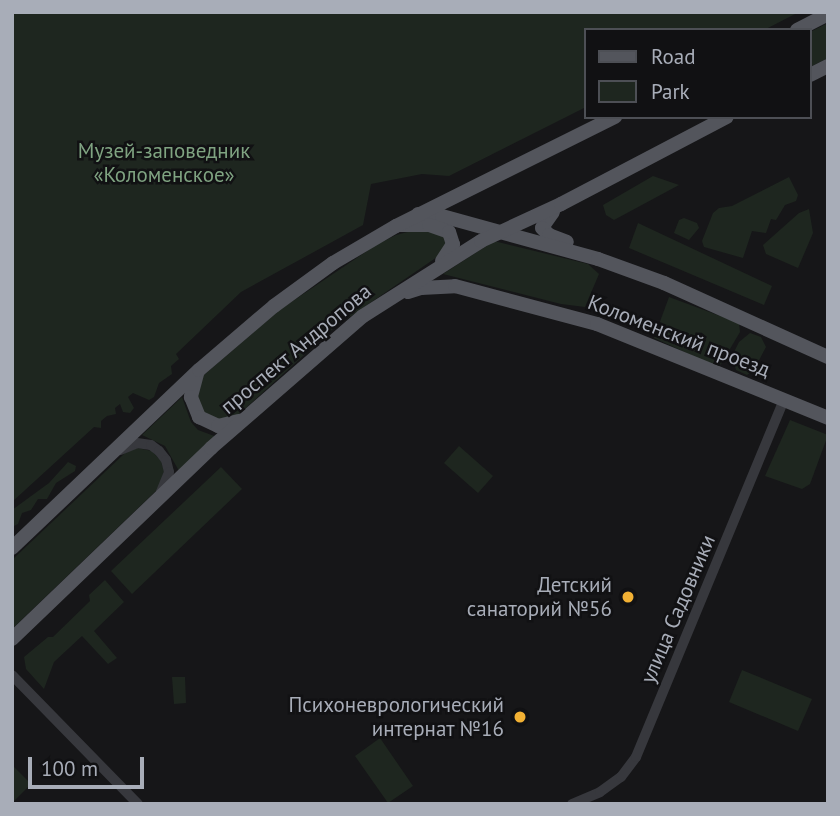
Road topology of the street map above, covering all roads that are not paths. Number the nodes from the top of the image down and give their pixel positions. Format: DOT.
graph roads {
  1 [pos="828,14"];
  2 [pos="801,28"];
  3 [pos="828,66"];
  4 [pos="812,74"];
  5 [pos="611,119"];
  6 [pos="723,119"];
  7 [pos="561,204"];
  8 [pos="416,214"];
  9 [pos="396,226"];
  10 [pos="499,234"];
  11 [pos="598,259"];
  12 [pos="437,267"];
  13 [pos="390,298"];
  14 [pos="828,356"];
  15 [pos="199,370"];
  16 [pos="785,400"];
  17 [pos="828,418"];
  18 [pos="244,419"];
  19 [pos="106,458"];
  20 [pos="155,500"];
  21 [pos="12,548"];
  22 [pos="12,639"];
  23 [pos="12,674"];
  24 [pos="138,804"];
  25 [pos="572,804"];
  1 -- 2 [label="main road"];
  3 -- 4 [label="main road"];
  5 -- 8 [label="main road, проспект Андропова"];
  6 -- 7 [label="main road, проспект Андропова"];
  7 -- 10 [label="main road, проспект Андропова"];
  7 -- 11 [label="main road"];
  8 -- 9 [label="main road, проспект Андропова"];
  8 -- 10 [label="main road, Коломенский проезд"];
  9 -- 12 [label="main road"];
  9 -- 15 [label="main road, проспект Андропова"];
  10 -- 11 [label="main road, Коломенский проезд"];
  10 -- 12 [label="main road, проспект Андропова"];
  11 -- 14 [label="main road, Коломенский проезд"];
  12 -- 13 [label="main road, проспект Андропова"];
  13 -- 16 [label="main road, Коломенский проезд"];
  13 -- 18 [label="main road, проспект Андропова"];
  15 -- 18 [label="main road"];
  15 -- 19 [label="main road, проспект Андропова"];
  16 -- 17 [label="main road, Коломенский проезд"];
  16 -- 25 [label="street, улица Садовники"];
  18 -- 20 [label="main road, проспект Андропова"];
  19 -- 20 [label="street"];
  19 -- 21 [label="main road, проспект Андропова"];
  20 -- 22 [label="main road, проспект Андропова"];
  23 -- 24 [label="street"];
}
